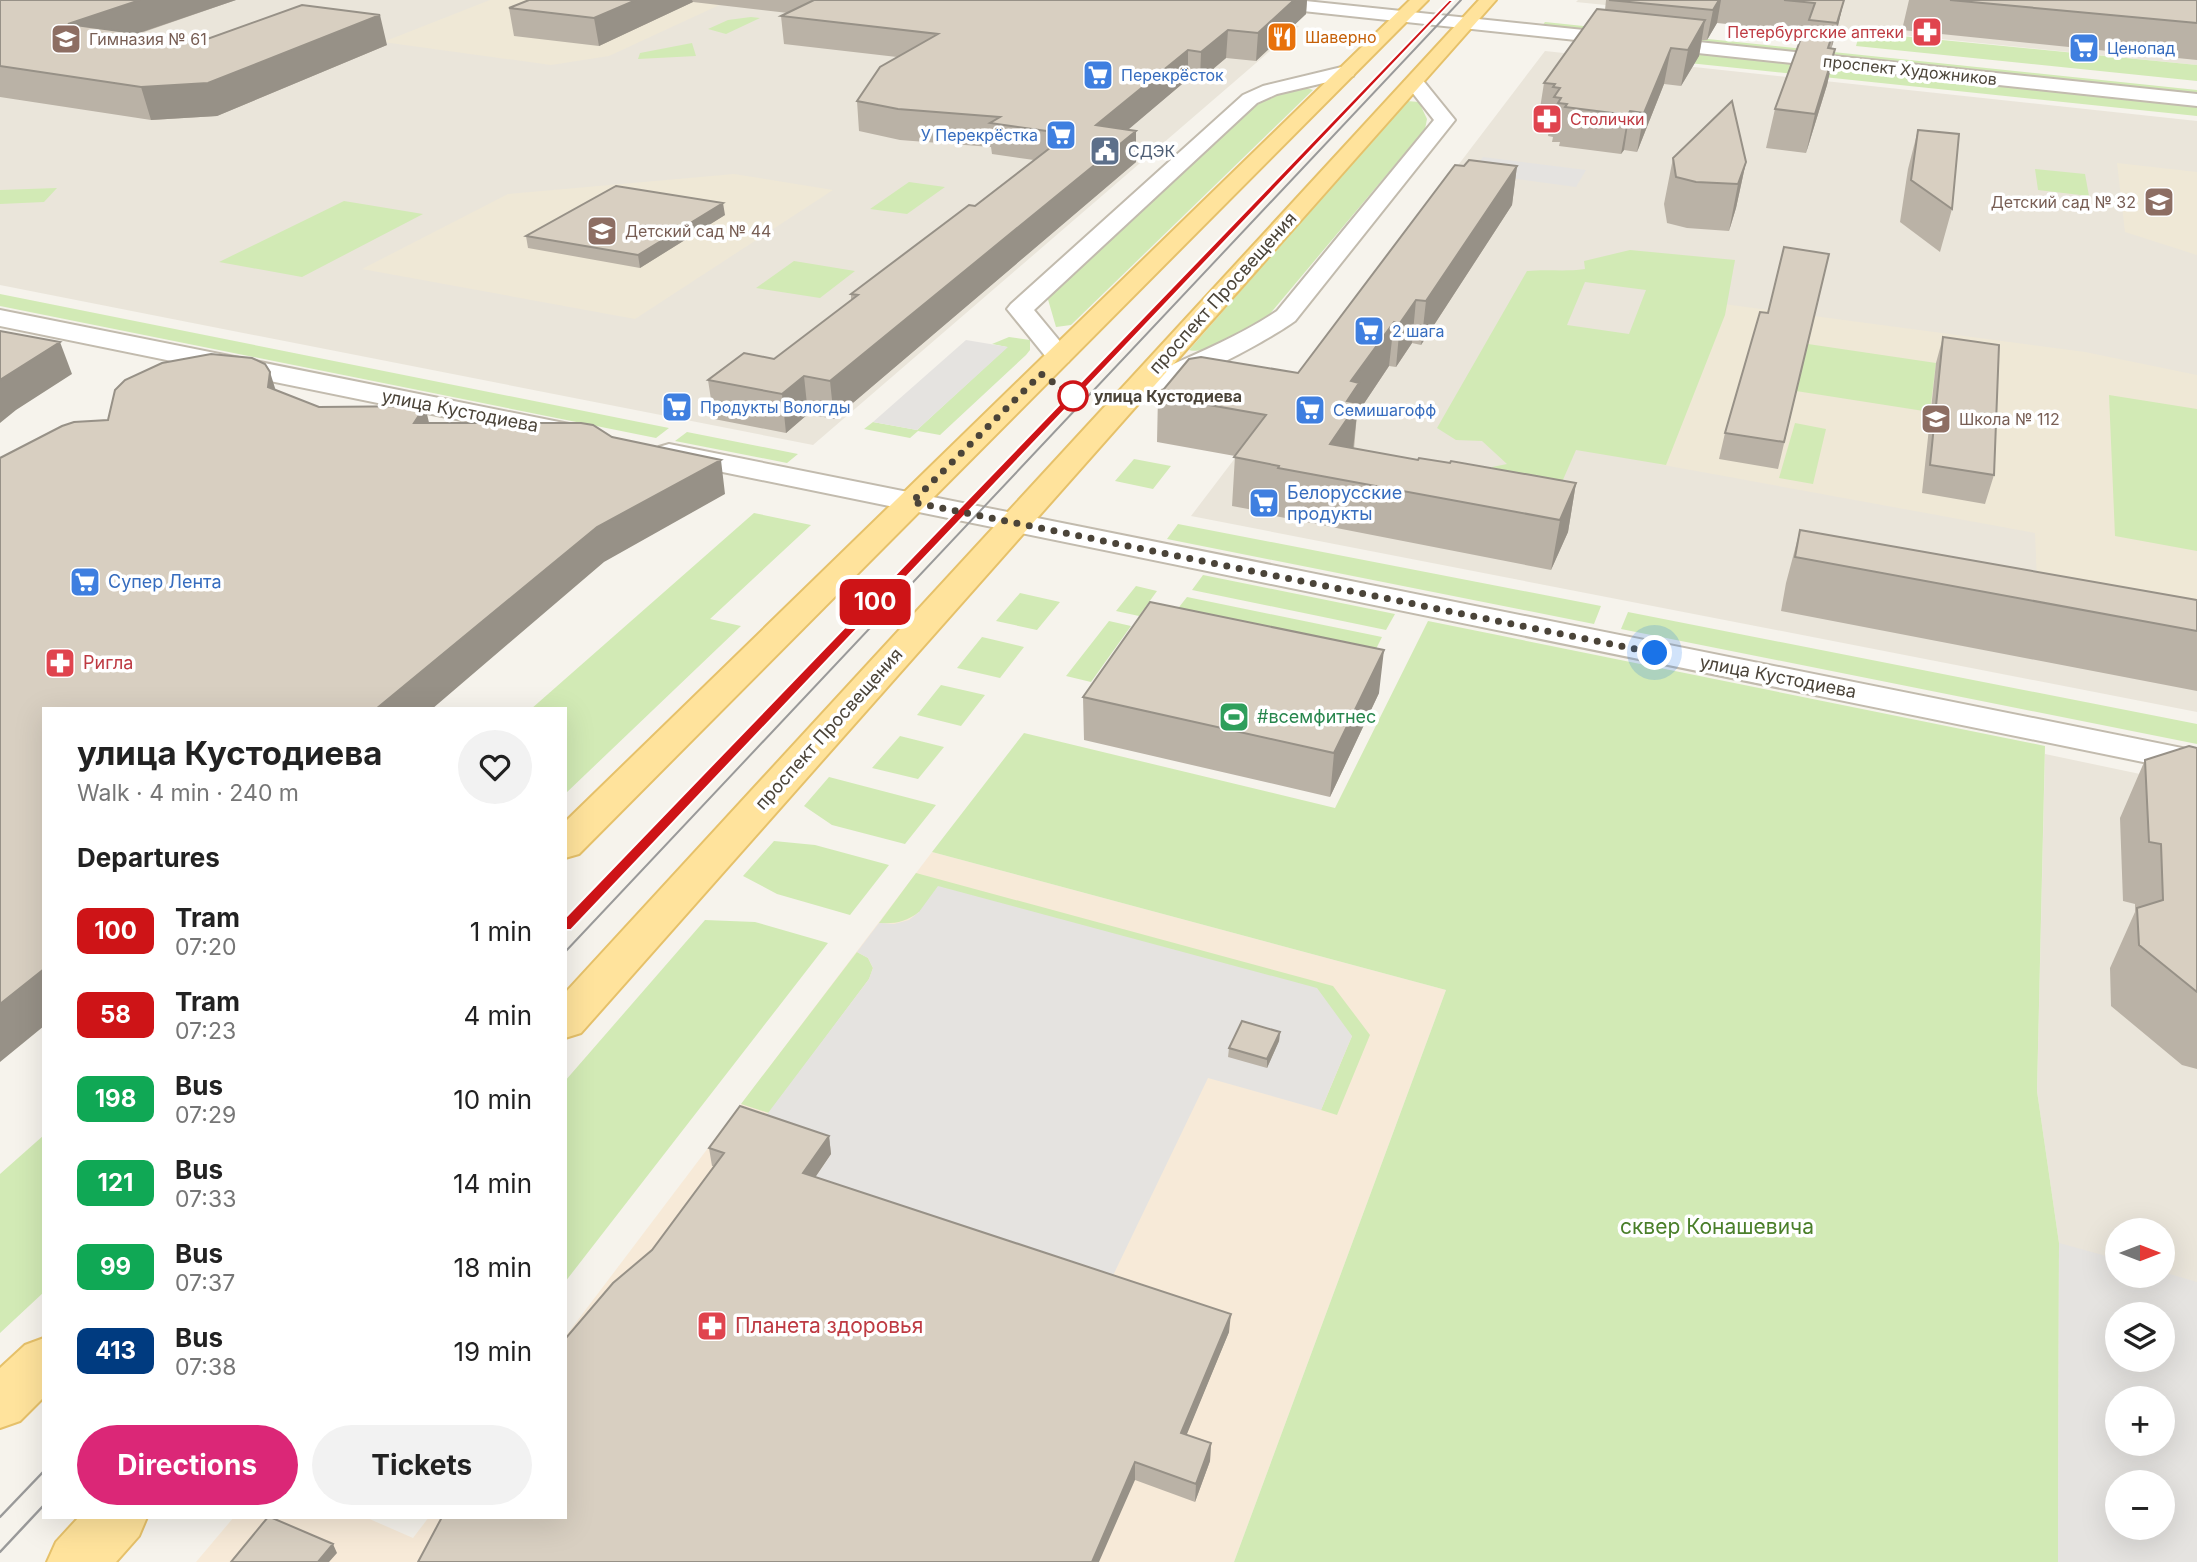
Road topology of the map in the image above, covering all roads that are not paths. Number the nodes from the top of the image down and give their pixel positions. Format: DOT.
graph roads {
  1 [pos="1247,0"];
  2 [pos="1367,0"];
  3 [pos="1413,7"];
  4 [pos="1477,12"];
  5 [pos="1346,72"];
  6 [pos="1414,82"];
  7 [pos="2197,86"];
  8 [pos="2197,100"];
  9 [pos="0,318"];
  10 [pos="1059,356"];
  11 [pos="1136,389"];
  12 [pos="592,438"];
  13 [pos="643,448"];
  14 [pos="912,502"];
  15 [pos="1016,524"];
  16 [pos="2197,762"];
  17 [pos="567,843"];
  18 [pos="567,1020"];
  19 [pos="42,1363"];
  20 [pos="0,1404"];
  21 [pos="116,1519"];
  22 [pos="77,1562"];
  1 -- 3 [label="street, проспект Художников"];
  2 -- 3 [label="street, проспект Художников"];
  3 -- 4 [label="street, проспект Художников"];
  3 -- 5 [label="main road"];
  4 -- 6 [label="main road, проспект Просвещения"];
  4 -- 7 [label="street, проспект Художников"];
  4 -- 8 [label="street, проспект Художников"];
  5 -- 10 [label="main road"];
  5 -- 10 [label="street"];
  6 -- 11 [label="main road, проспект Просвещения"];
  6 -- 11 [label="street"];
  9 -- 12 [label="street, улица Кустодиева"];
  10 -- 14 [label="main road"];
  11 -- 15 [label="main road, проспект Просвещения"];
  13 -- 14 [label="street, улица Кустодиева"];
  14 -- 15 [label="street, улица Кустодиева"];
  14 -- 17 [label="main road"];
  15 -- 16 [label="street, улица Кустодиева"];
  15 -- 18 [label="main road, проспект Просвещения"];
  19 -- 20 [label="main road"];
  21 -- 22 [label="main road"];
}
